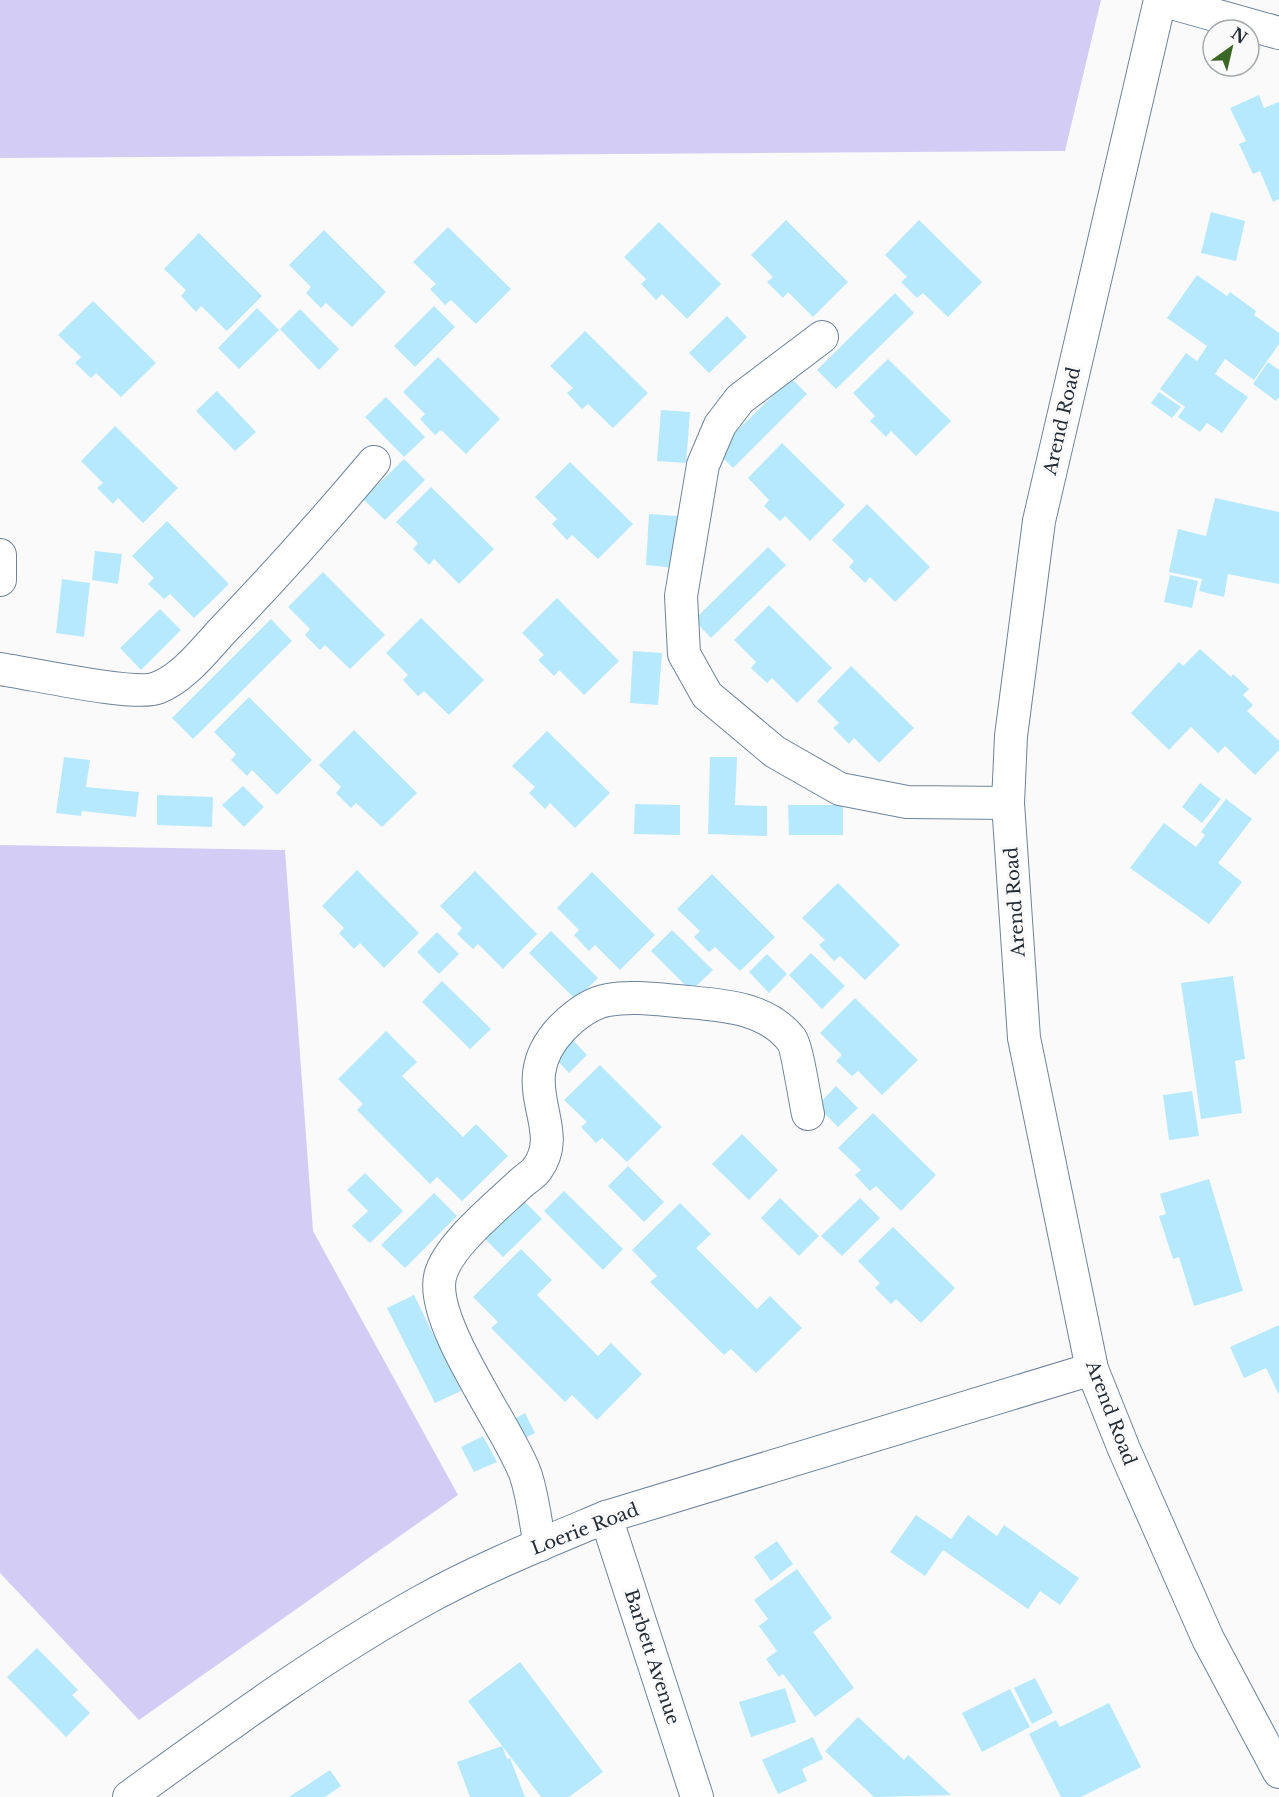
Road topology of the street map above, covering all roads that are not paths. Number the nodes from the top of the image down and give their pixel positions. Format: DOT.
graph roads {
  1 [pos="1160,0"];
  2 [pos="1279,33"];
  3 [pos="822,337"];
  4 [pos="374,462"];
  5 [pos="0,555"];
  6 [pos="0,580"];
  7 [pos="0,669"];
  8 [pos="1008,803"];
  9 [pos="808,1114"];
  10 [pos="1092,1369"];
  11 [pos="606,1518"];
  12 [pos="540,1545"];
  13 [pos="1279,1772"];
  14 [pos="129,1797"];
  15 [pos="697,1797"];
  1 -- 2 [label="street"];
  1 -- 8 [label="street, Arend Road"];
  3 -- 8 [label="street"];
  4 -- 7 [label="street"];
  5 -- 6 [label="street"];
  8 -- 10 [label="street, Arend Road"];
  9 -- 12 [label="street"];
  10 -- 11 [label="street, Loerie Road"];
  10 -- 13 [label="street, Arend Road"];
  11 -- 12 [label="street, Loerie Road"];
  11 -- 15 [label="street, Barbett Avenue"];
  12 -- 14 [label="street, Loerie Road"];
}
